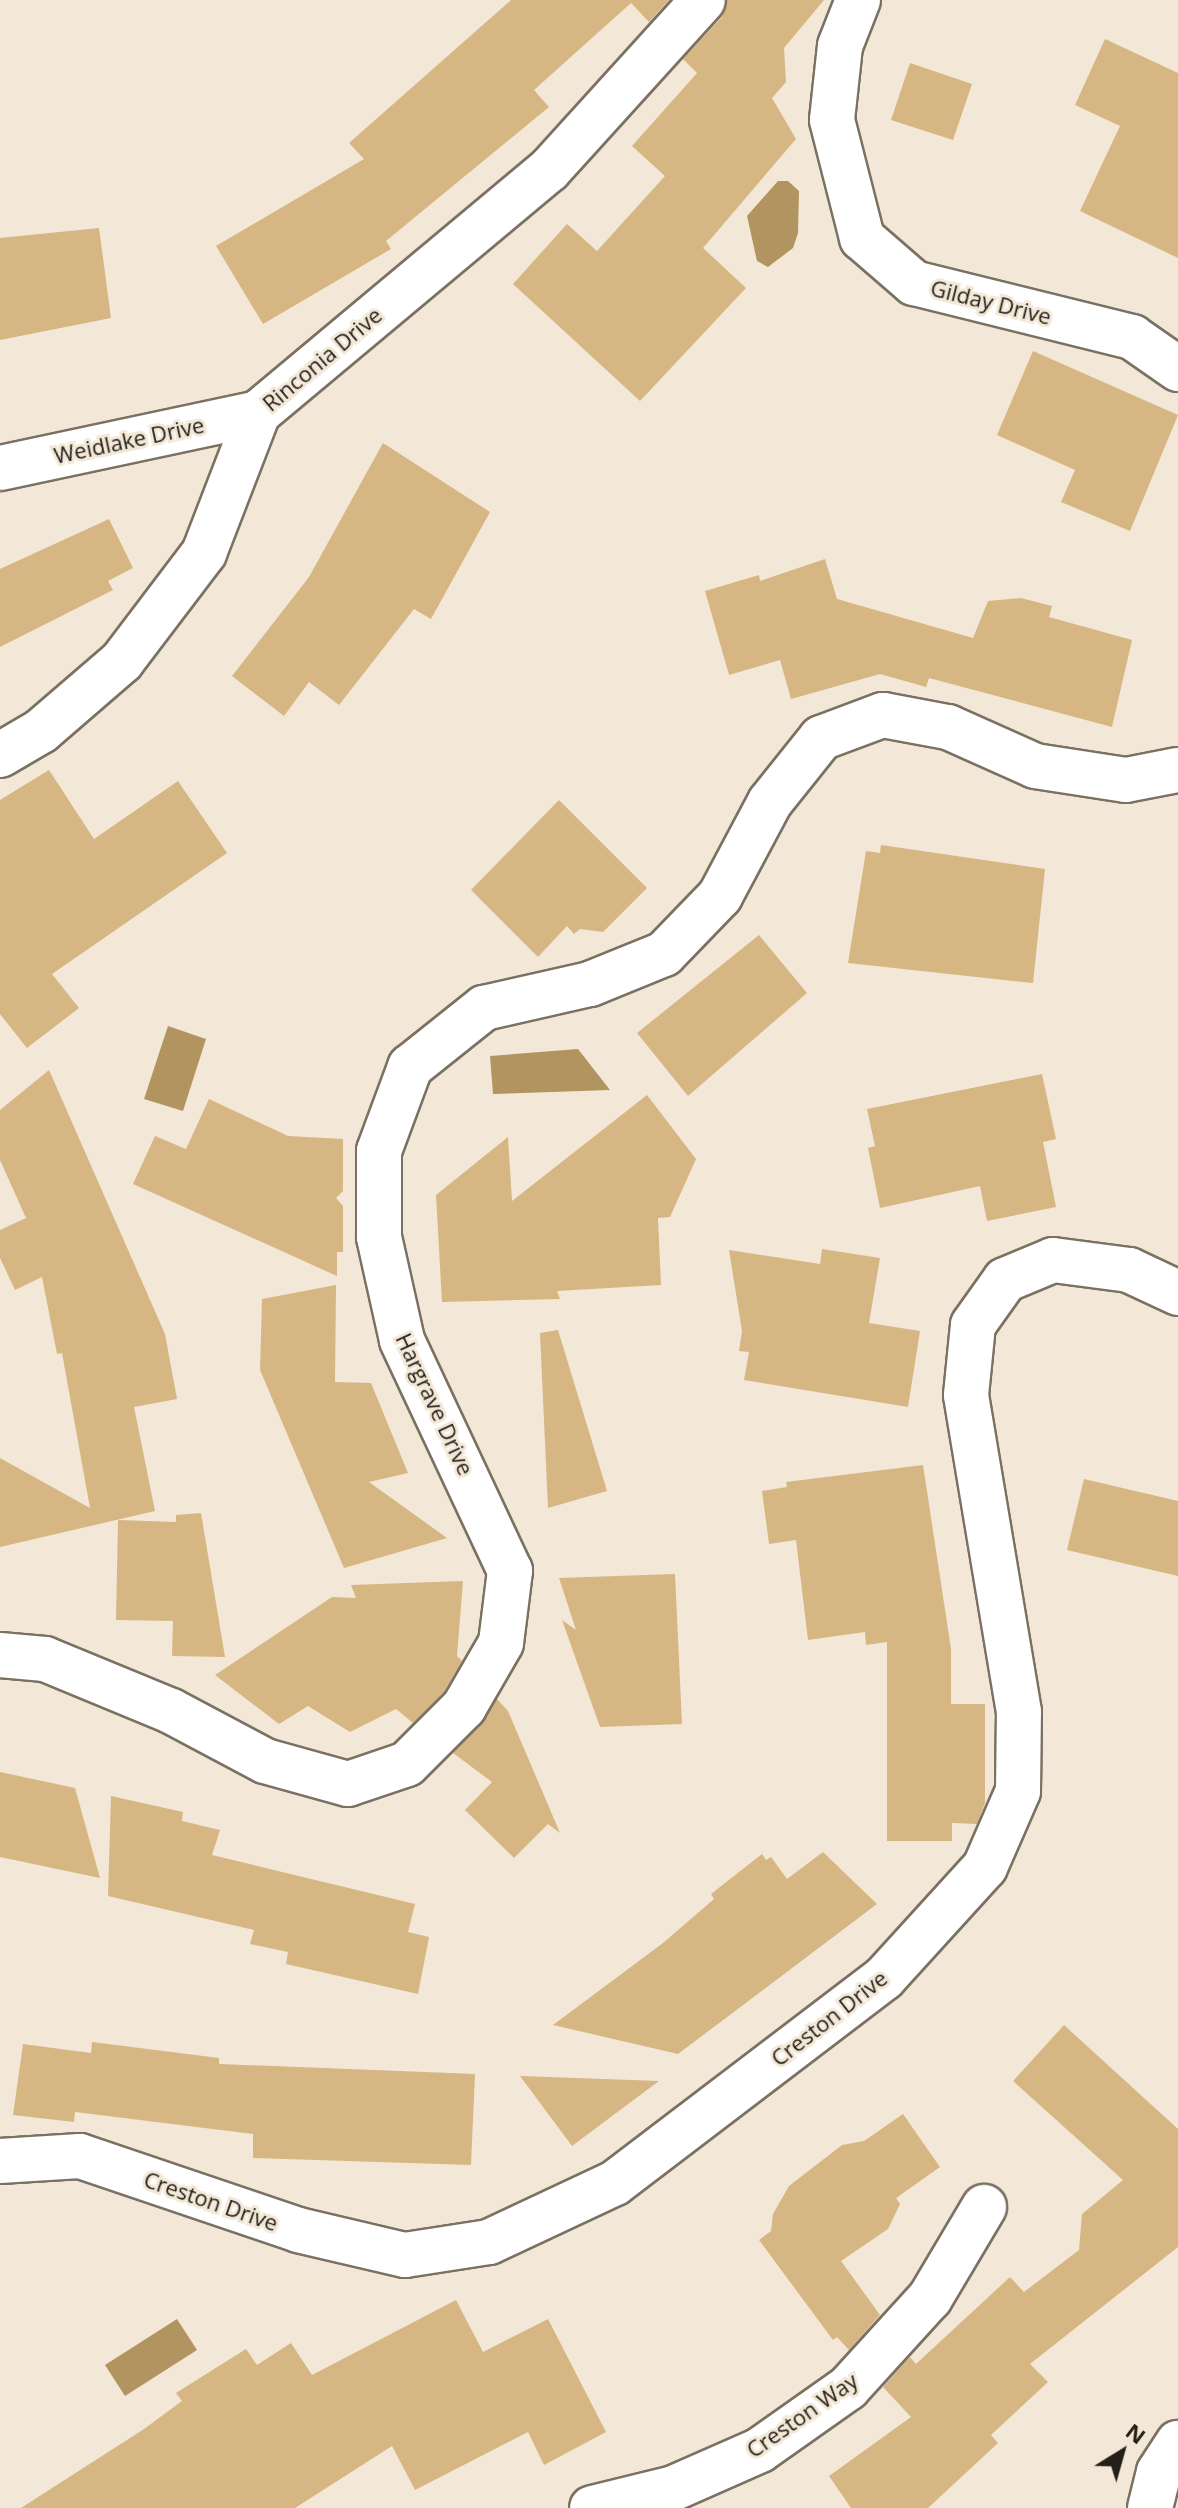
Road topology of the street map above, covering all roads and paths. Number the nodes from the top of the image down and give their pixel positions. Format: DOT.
graph roads {
  1 [pos="703,0"];
  2 [pos="858,0"];
  3 [pos="1178,369"];
  4 [pos="258,413"];
  5 [pos="0,468"];
  6 [pos="0,755"];
  7 [pos="1178,770"];
  8 [pos="1178,1293"];
  9 [pos="0,1655"];
  10 [pos="0,2161"];
  11 [pos="984,2207"];
  12 [pos="1178,2443"];
  13 [pos="592,2508"];
  14 [pos="1150,2508"];
  1 -- 4 [label="street, Rinconia Drive"];
  2 -- 3 [label="street, Gilday Drive"];
  4 -- 5 [label="street, Weidlake Drive"];
  4 -- 6 [label="street, Rinconia Drive"];
  7 -- 9 [label="street, Hargrave Drive"];
  8 -- 10 [label="street, Creston Drive"];
  11 -- 13 [label="street, Creston Way"];
  12 -- 14 [label="street"];
}
